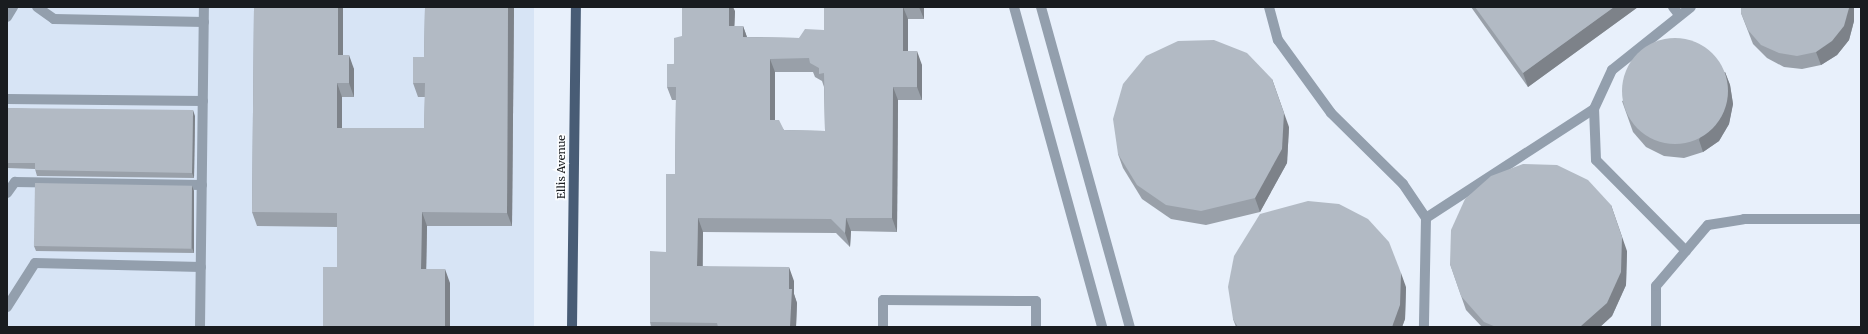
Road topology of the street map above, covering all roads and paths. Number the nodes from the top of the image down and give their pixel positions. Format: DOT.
graph roads {
  1 [pos="13,7"];
  2 [pos="37,7"];
  3 [pos="204,7"];
  4 [pos="576,7"];
  5 [pos="1014,7"];
  6 [pos="1042,7"];
  7 [pos="1268,7"];
  8 [pos="1673,7"];
  9 [pos="1691,7"];
  10 [pos="1680,16"];
  11 [pos="7,17"];
  12 [pos="204,22"];
  13 [pos="7,99"];
  14 [pos="203,101"];
  15 [pos="1594,109"];
  16 [pos="202,185"];
  17 [pos="7,193"];
  18 [pos="1426,218"];
  19 [pos="1861,218"];
  20 [pos="1686,251"];
  21 [pos="201,267"];
  22 [pos="7,307"];
  23 [pos="200,327"];
  24 [pos="572,327"];
  25 [pos="883,327"];
  26 [pos="1036,327"];
  27 [pos="1102,327"];
  28 [pos="1130,327"];
  29 [pos="1424,327"];
  30 [pos="1656,327"];
  1 -- 11 [label="lane"];
  2 -- 12 [label="lane"];
  3 -- 12 [label="lane"];
  4 -- 24 [label="main road, Ellis Avenue"];
  5 -- 27 [label="lane"];
  6 -- 28 [label="lane"];
  7 -- 18 [label="lane"];
  8 -- 10 [label="lane"];
  9 -- 10 [label="lane"];
  10 -- 15 [label="lane"];
  12 -- 14 [label="lane"];
  13 -- 14 [label="lane"];
  14 -- 16 [label="lane"];
  15 -- 18 [label="lane"];
  15 -- 20 [label="lane"];
  16 -- 17 [label="lane"];
  16 -- 21 [label="lane"];
  18 -- 29 [label="lane"];
  19 -- 20 [label="lane"];
  20 -- 30 [label="lane"];
  21 -- 22 [label="lane"];
  21 -- 23 [label="lane"];
  25 -- 26 [label="lane"];
}
